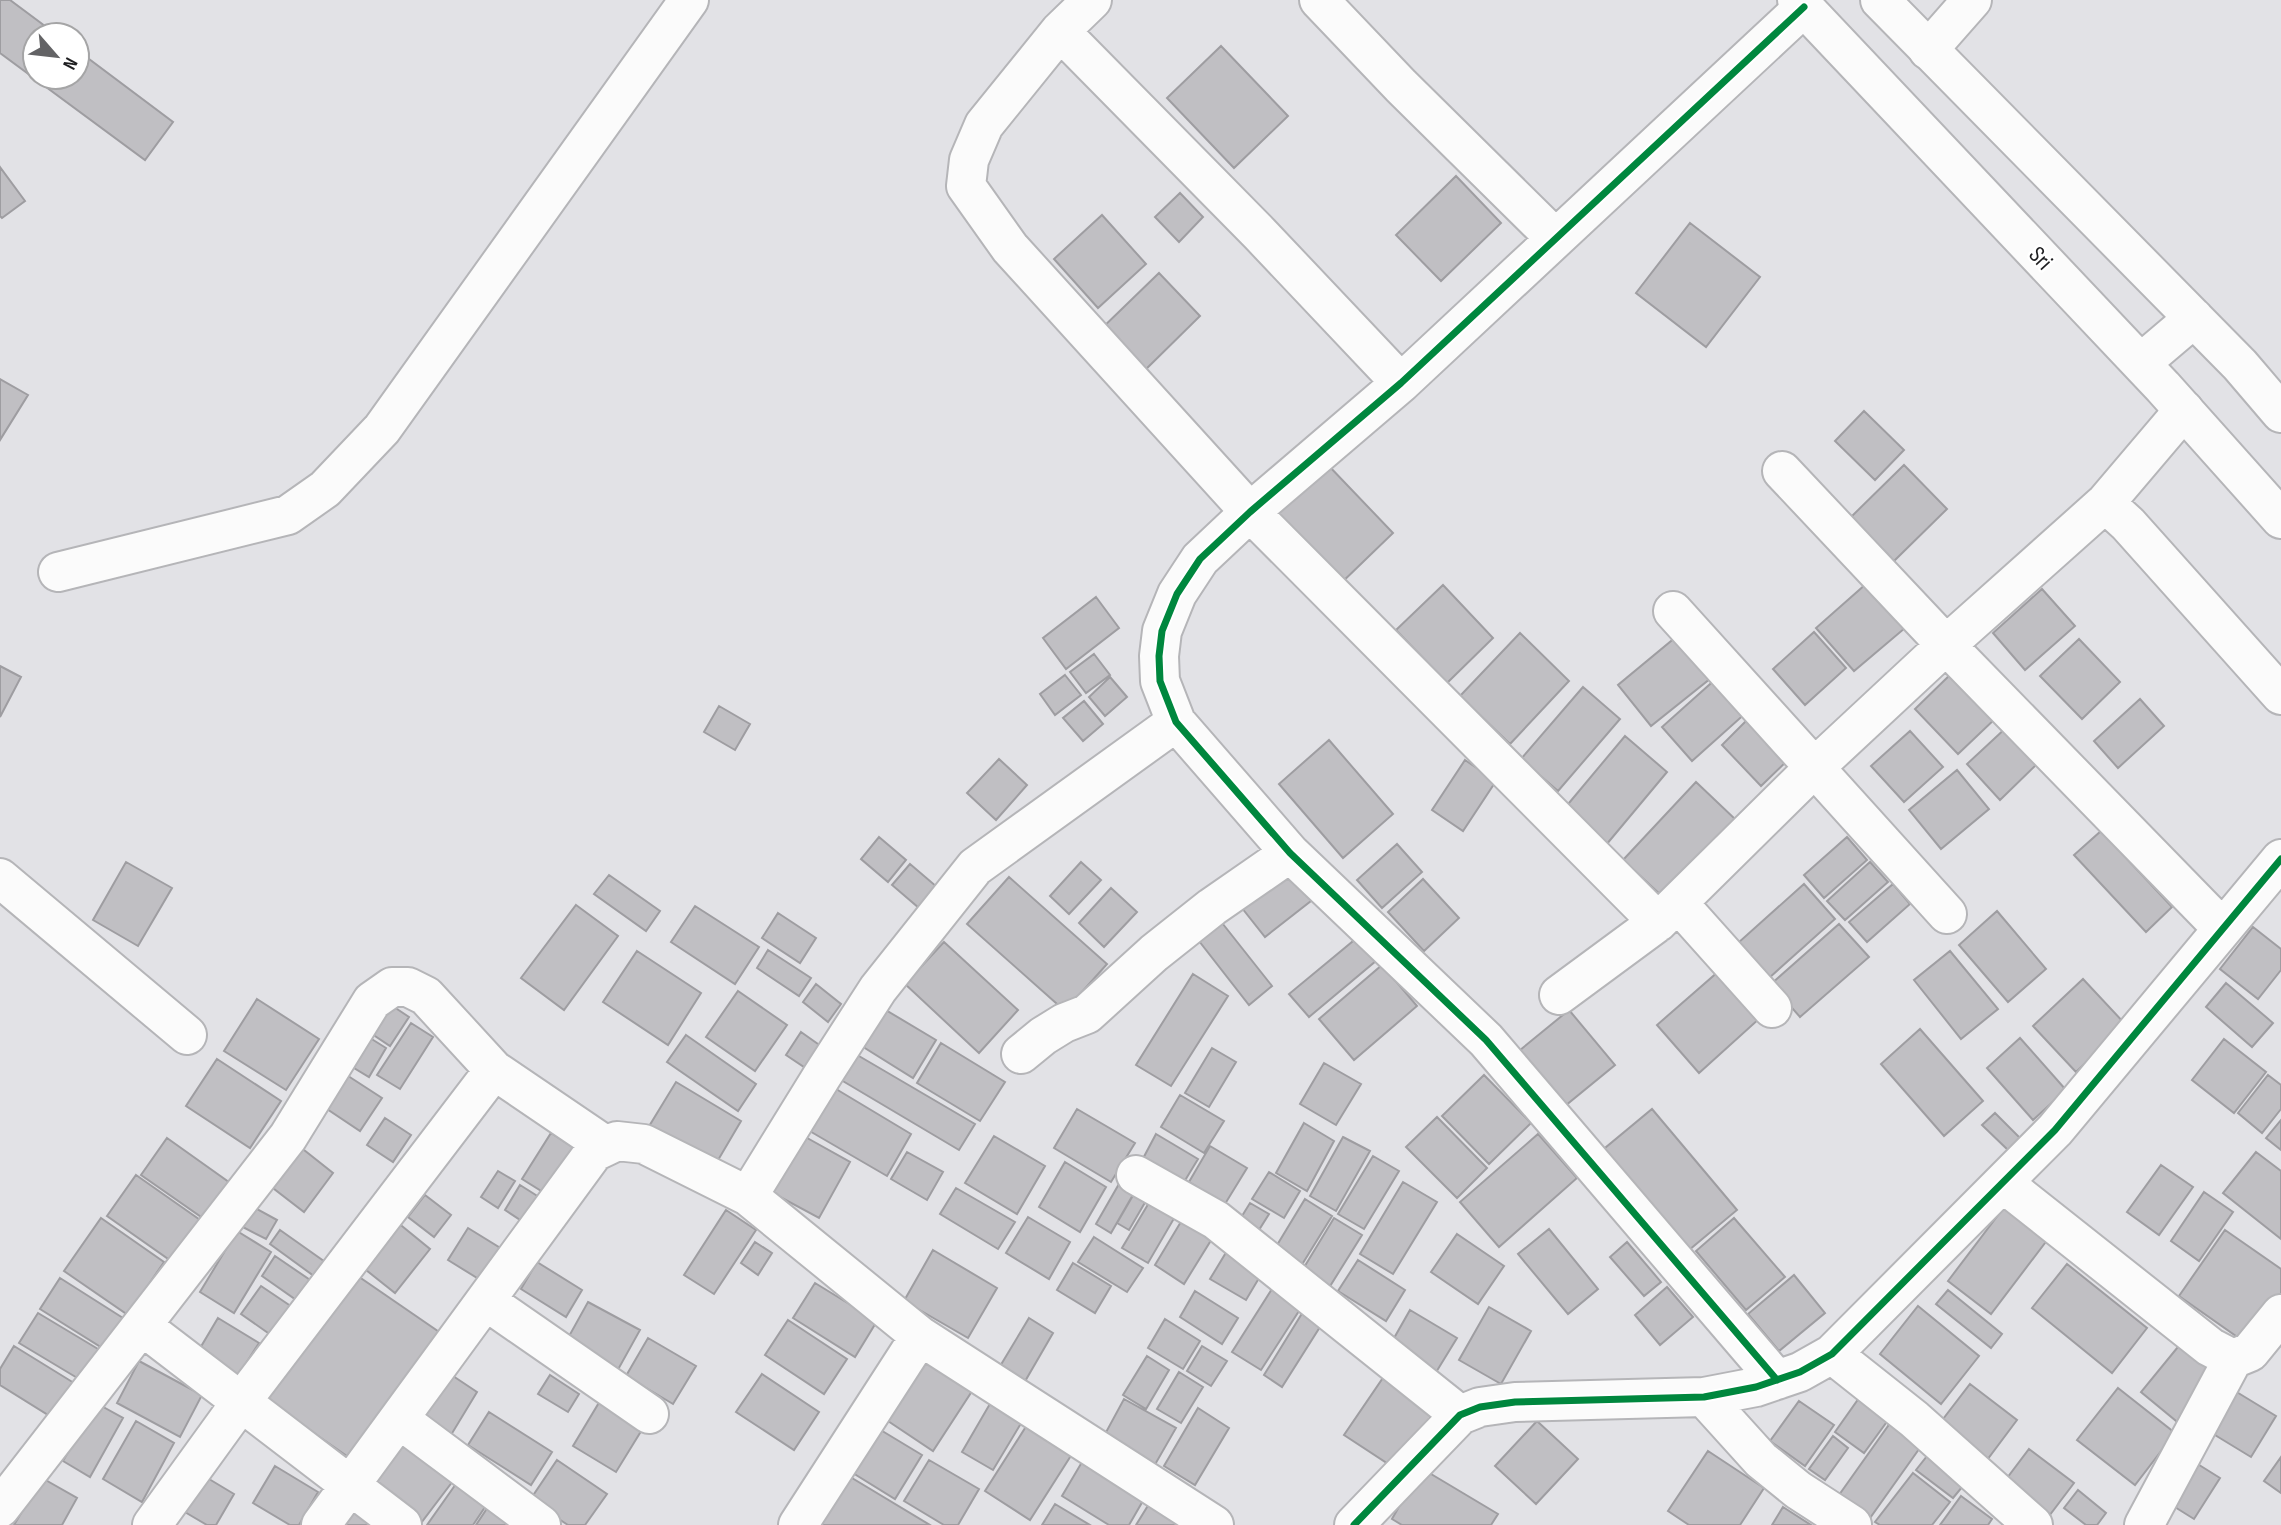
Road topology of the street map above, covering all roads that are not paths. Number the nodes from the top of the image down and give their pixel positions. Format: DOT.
graph roads {
  1 [pos="689,0"];
  2 [pos="1092,0"];
  3 [pos="1319,0"];
  4 [pos="1972,0"];
  5 [pos="1801,4"];
  6 [pos="1893,5"];
  7 [pos="1060,31"];
  8 [pos="1927,50"];
  9 [pos="1555,237"];
  10 [pos="2194,318"];
  11 [pos="2141,363"];
  12 [pos="1401,383"];
  13 [pos="2184,410"];
  14 [pos="2281,412"];
  15 [pos="1782,471"];
  16 [pos="2105,503"];
  17 [pos="1250,512"];
  18 [pos="2281,519"];
  19 [pos="58,572"];
  20 [pos="1673,611"];
  21 [pos="1946,645"];
  22 [pos="2281,695"];
  23 [pos="1176,722"];
  24 [pos="1815,767"];
  25 [pos="1290,853"];
  26 [pos="2281,859"];
  27 [pos="0,878"];
  28 [pos="1668,913"];
  29 [pos="1947,914"];
  30 [pos="2222,928"];
  31 [pos="1559,996"];
  32 [pos="1772,1008"];
  33 [pos="187,1035"];
  34 [pos="1021,1054"];
  35 [pos="494,1070"];
  36 [pos="606,1146"];
  37 [pos="1136,1175"];
  38 [pos="2003,1183"];
  39 [pos="748,1196"];
  40 [pos="485,1301"];
  41 [pos="142,1326"];
  42 [pos="2275,1331"];
  43 [pos="920,1336"];
  44 [pos="1832,1354"];
  45 [pos="2233,1359"];
  46 [pos="1777,1380"];
  47 [pos="1704,1397"];
  48 [pos="241,1402"];
  49 [pos="649,1414"];
  50 [pos="1460,1415"];
  51 [pos="399,1419"];
  52 [pos="351,1485"];
  53 [pos="0,1508"];
  54 [pos="1366,1521"];
  55 [pos="799,1524"];
  56 [pos="152,1525"];
  57 [pos="321,1525"];
  58 [pos="402,1525"];
  59 [pos="541,1525"];
  60 [pos="1214,1525"];
  61 [pos="1852,1525"];
  62 [pos="2033,1525"];
  63 [pos="2144,1525"];
  1 -- 19 [label="main road"];
  2 -- 7 [label="main road"];
  3 -- 9 [label="main road"];
  4 -- 8 [label="main road"];
  5 -- 9 [label="main road"];
  5 -- 11 [label="main road, Sri"];
  6 -- 8 [label="main road"];
  7 -- 12 [label="main road"];
  7 -- 17 [label="main road"];
  8 -- 10 [label="main road"];
  9 -- 12 [label="main road"];
  10 -- 11 [label="main road"];
  10 -- 14 [label="main road"];
  11 -- 13 [label="main road, Sri"];
  12 -- 17 [label="main road"];
  13 -- 16 [label="main road"];
  13 -- 18 [label="main road, Sri"];
  15 -- 21 [label="main road"];
  16 -- 21 [label="main road"];
  16 -- 22 [label="main road"];
  17 -- 23 [label="main road"];
  17 -- 28 [label="main road"];
  20 -- 24 [label="main road"];
  21 -- 24 [label="main road"];
  21 -- 30 [label="main road"];
  23 -- 25 [label="main road"];
  23 -- 39 [label="main road"];
  24 -- 28 [label="main road"];
  24 -- 29 [label="main road"];
  25 -- 34 [label="main road"];
  25 -- 46 [label="main road"];
  26 -- 30 [label="main road"];
  27 -- 33 [label="main road"];
  28 -- 31 [label="main road"];
  28 -- 32 [label="main road"];
  30 -- 38 [label="main road"];
  35 -- 36 [label="main road"];
  35 -- 41 [label="main road"];
  35 -- 48 [label="main road"];
  36 -- 39 [label="main road"];
  36 -- 40 [label="main road"];
  37 -- 50 [label="main road"];
  38 -- 44 [label="main road"];
  38 -- 45 [label="main road"];
  39 -- 43 [label="main road"];
  40 -- 49 [label="main road"];
  40 -- 51 [label="main road"];
  41 -- 48 [label="main road"];
  41 -- 53 [label="main road"];
  42 -- 45 [label="main road"];
  43 -- 55 [label="main road"];
  43 -- 60 [label="main road"];
  44 -- 46 [label="main road"];
  44 -- 62 [label="main road"];
  45 -- 63 [label="main road"];
  46 -- 47 [label="main road"];
  47 -- 50 [label="main road"];
  47 -- 61 [label="main road"];
  48 -- 52 [label="main road"];
  48 -- 56 [label="main road"];
  50 -- 54 [label="main road"];
  51 -- 52 [label="main road"];
  51 -- 59 [label="main road"];
  52 -- 57 [label="main road"];
  52 -- 58 [label="main road"];
}
